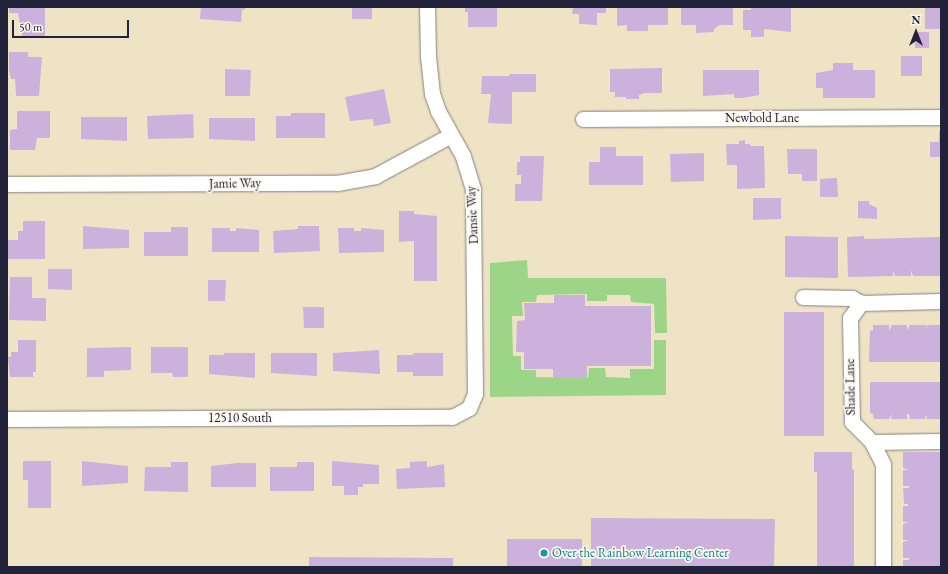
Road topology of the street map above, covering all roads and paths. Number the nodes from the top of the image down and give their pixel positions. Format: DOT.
graph roads {
  1 [pos="427,7"];
  2 [pos="941,117"];
  3 [pos="583,119"];
  4 [pos="451,135"];
  5 [pos="7,184"];
  6 [pos="803,297"];
  7 [pos="941,301"];
  8 [pos="861,303"];
  9 [pos="469,408"];
  10 [pos="7,419"];
  11 [pos="941,441"];
  12 [pos="872,442"];
  13 [pos="882,567"];
  1 -- 4 [label="street, Dansie Way"];
  2 -- 3 [label="street, Newbold Lane"];
  4 -- 5 [label="street, Jamie Way"];
  4 -- 9 [label="street, Dansie Way"];
  6 -- 8 [label="street"];
  7 -- 8 [label="street"];
  8 -- 12 [label="street, Shade Lane"];
  9 -- 10 [label="street, 12510 South"];
  11 -- 12 [label="street"];
  12 -- 13 [label="street, Shade Lane"];
}
